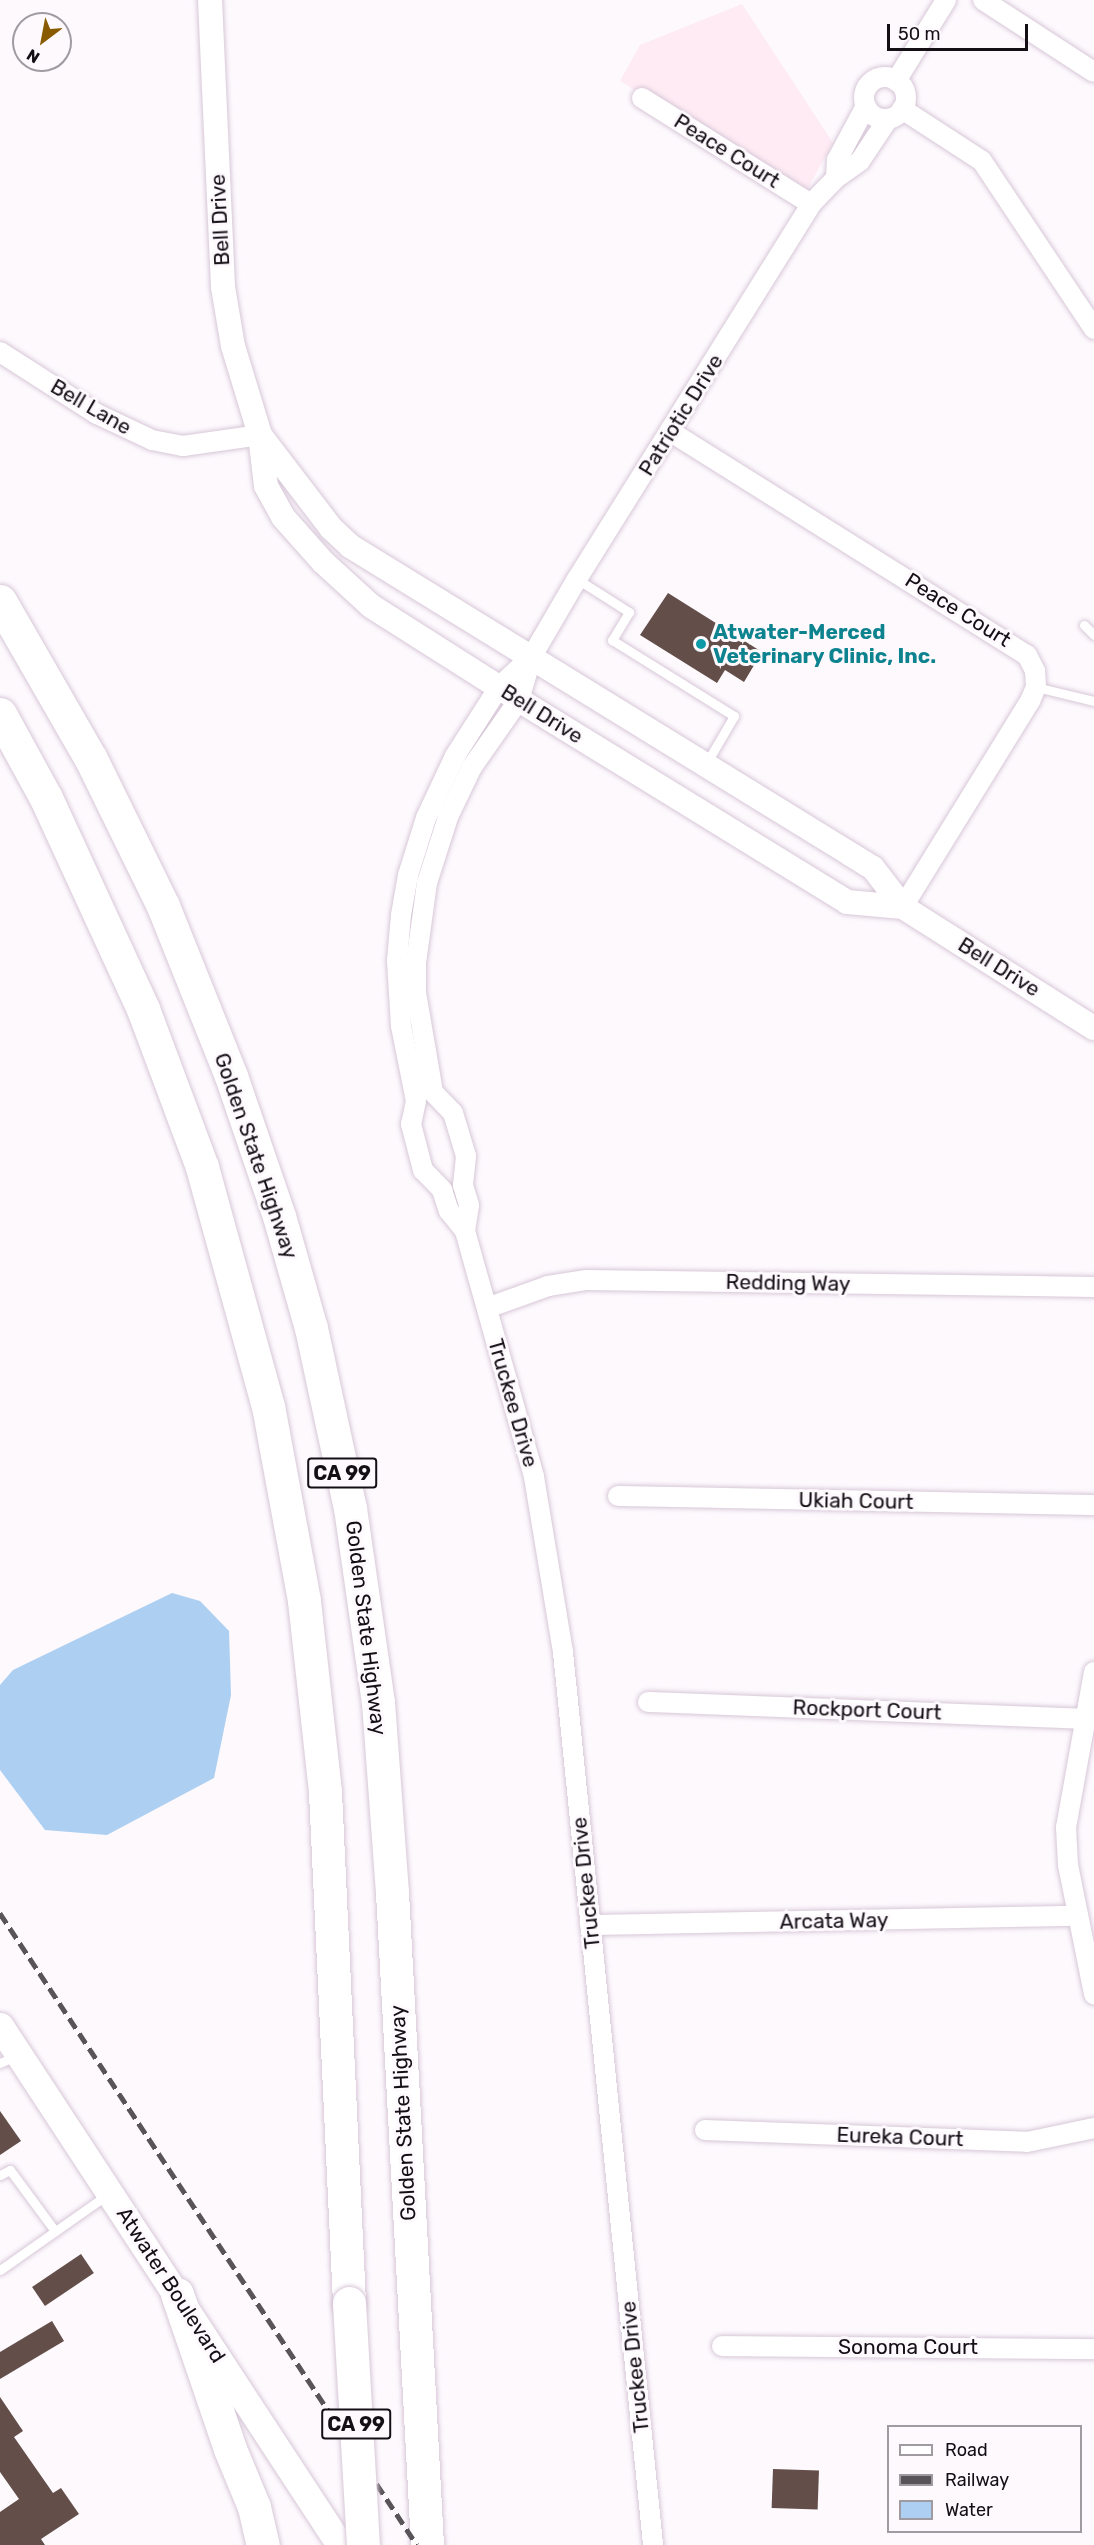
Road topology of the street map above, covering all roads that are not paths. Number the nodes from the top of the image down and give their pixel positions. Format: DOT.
graph roads {
  1 [pos="210,0"];
  2 [pos="946,0"];
  3 [pos="982,0"];
  4 [pos="1094,72"];
  5 [pos="896,81"];
  6 [pos="642,98"];
  7 [pos="866,106"];
  8 [pos="895,114"];
  9 [pos="836,178"];
  10 [pos="811,204"];
  11 [pos="1094,329"];
  12 [pos="0,352"];
  13 [pos="671,432"];
  14 [pos="260,435"];
  15 [pos="577,579"];
  16 [pos="0,601"];
  17 [pos="1084,625"];
  18 [pos="1094,635"];
  19 [pos="532,656"];
  20 [pos="499,687"];
  21 [pos="1036,687"];
  22 [pos="519,700"];
  23 [pos="1094,701"];
  24 [pos="0,714"];
  25 [pos="706,764"];
  26 [pos="417,846"];
  27 [pos="436,854"];
  28 [pos="903,907"];
  29 [pos="408,992"];
  30 [pos="1094,1028"];
  31 [pos="453,1113"];
  32 [pos="411,1124"];
  33 [pos="465,1156"];
  34 [pos="423,1170"];
  35 [pos="465,1231"];
  36 [pos="1094,1287"];
  37 [pos="487,1308"];
  38 [pos="618,1496"];
  39 [pos="1094,1505"];
  40 [pos="1094,1672"];
  41 [pos="648,1702"];
  42 [pos="1085,1719"];
  43 [pos="1078,1916"];
  44 [pos="590,1925"];
  45 [pos="1094,1994"];
  46 [pos="0,2026"];
  47 [pos="9,2059"];
  48 [pos="1094,2128"];
  49 [pos="705,2130"];
  50 [pos="0,2175"];
  51 [pos="110,2192"];
  52 [pos="55,2231"];
  53 [pos="0,2270"];
  54 [pos="177,2294"];
  55 [pos="722,2346"];
  56 [pos="1094,2349"];
  57 [pos="263,2545"];
  58 [pos="340,2545"];
  59 [pos="363,2545"];
  60 [pos="427,2545"];
  61 [pos="653,2545"];
  1 -- 14 [label="street, Bell Drive"];
  2 -- 5 [label="street"];
  3 -- 4 [label="street"];
  5 -- 7 [label="street"];
  5 -- 8 [label="street"];
  6 -- 10 [label="street, Peace Court"];
  7 -- 8 [label="street"];
  7 -- 9 [label="street"];
  8 -- 9 [label="street, Patriotic Drive"];
  8 -- 11 [label="street"];
  9 -- 10 [label="street, Patriotic Drive"];
  10 -- 13 [label="street, Patriotic Drive"];
  12 -- 14 [label="street, Bell Lane"];
  13 -- 15 [label="street, Patriotic Drive"];
  13 -- 21 [label="street, Peace Court"];
  14 -- 19 [label="street, Bell Drive"];
  14 -- 20 [label="street, Bell Drive"];
  15 -- 19 [label="street, Patriotic Drive"];
  15 -- 25 [label="lane"];
  16 -- 60 [label="highway, Golden State Highway / CA 99"];
  17 -- 18 [label="lane"];
  19 -- 20 [label="street, Truckee Drive"];
  19 -- 22 [label="street, Truckee Drive"];
  19 -- 25 [label="street, Bell Drive"];
  20 -- 22 [label="street, Bell Drive"];
  20 -- 26 [label="street, Truckee Drive"];
  21 -- 23 [label="lane"];
  21 -- 28 [label="street"];
  22 -- 27 [label="street, Truckee Drive"];
  22 -- 28 [label="street, Bell Drive"];
  24 -- 59 [label="highway, CA 99, bridge"];
  25 -- 28 [label="street, Bell Drive"];
  26 -- 27 [label="street"];
  26 -- 29 [label="street, Truckee Drive"];
  27 -- 29 [label="street, Truckee Drive"];
  28 -- 30 [label="street, Bell Drive"];
  29 -- 31 [label="street, Truckee Drive"];
  29 -- 32 [label="street, Truckee Drive"];
  31 -- 32 [label="street"];
  31 -- 33 [label="street, Truckee Drive"];
  32 -- 34 [label="street, Truckee Drive"];
  33 -- 34 [label="street"];
  33 -- 35 [label="street, Truckee Drive"];
  34 -- 35 [label="street, Truckee Drive"];
  35 -- 37 [label="street, Truckee Drive"];
  36 -- 37 [label="street, Redding Way"];
  37 -- 44 [label="street, Truckee Drive"];
  38 -- 39 [label="street, Ukiah Court"];
  40 -- 42 [label="street"];
  41 -- 42 [label="street, Rockport Court"];
  42 -- 43 [label="street"];
  43 -- 44 [label="street, Arcata Way"];
  43 -- 45 [label="street"];
  44 -- 61 [label="street, Truckee Drive"];
  46 -- 47 [label="main road, Atwater Boulevard"];
  47 -- 51 [label="main road, Atwater Boulevard"];
  48 -- 49 [label="street, Eureka Court"];
  50 -- 52 [label="lane"];
  51 -- 52 [label="lane"];
  51 -- 54 [label="main road, Atwater Boulevard"];
  52 -- 53 [label="lane"];
  54 -- 57 [label="highway"];
  54 -- 58 [label="main road, Atwater Boulevard"];
  55 -- 56 [label="street, Sonoma Court"];
}
